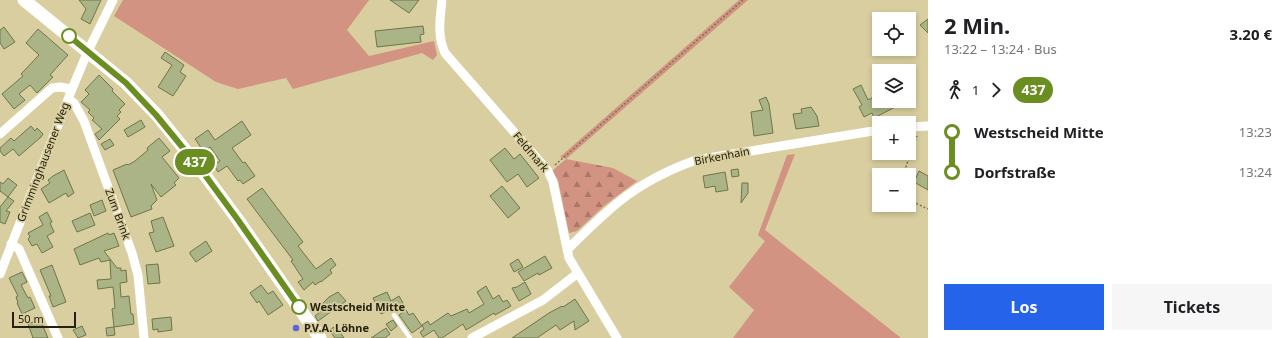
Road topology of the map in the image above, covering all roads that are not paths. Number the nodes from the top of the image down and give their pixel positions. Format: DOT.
graph roads {
  1 [pos="24,0"];
  2 [pos="113,0"];
  3 [pos="442,0"];
  4 [pos="88,51"];
  5 [pos="72,89"];
  6 [pos="68,99"];
  7 [pos="872,131"];
  8 [pos="0,134"];
  9 [pos="11,244"];
  10 [pos="568,249"];
  11 [pos="578,273"];
  12 [pos="0,274"];
  13 [pos="394,315"];
  14 [pos="58,338"];
  15 [pos="144,338"];
  16 [pos="320,338"];
  17 [pos="410,338"];
  18 [pos="472,338"];
  19 [pos="617,338"];
  1 -- 4 [label="main road"];
  2 -- 4 [label="street, Grimminghausener Weg"];
  3 -- 10 [label="street, Feldmark"];
  4 -- 5 [label="street, Grimminghausener Weg"];
  4 -- 16 [label="main road"];
  5 -- 6 [label="street, Grimminghausener Weg"];
  5 -- 8 [label="street"];
  6 -- 9 [label="street, Grimminghausener Weg"];
  6 -- 15 [label="street, Zum Brink"];
  7 -- 10 [label="street, Birkenhain"];
  9 -- 12 [label="street, Grimminghausener Weg"];
  9 -- 14 [label="street"];
  10 -- 11 [label="street, Feldmark"];
  11 -- 18 [label="street"];
  11 -- 19 [label="street, Feldmark"];
  13 -- 17 [label="lane"];
}
